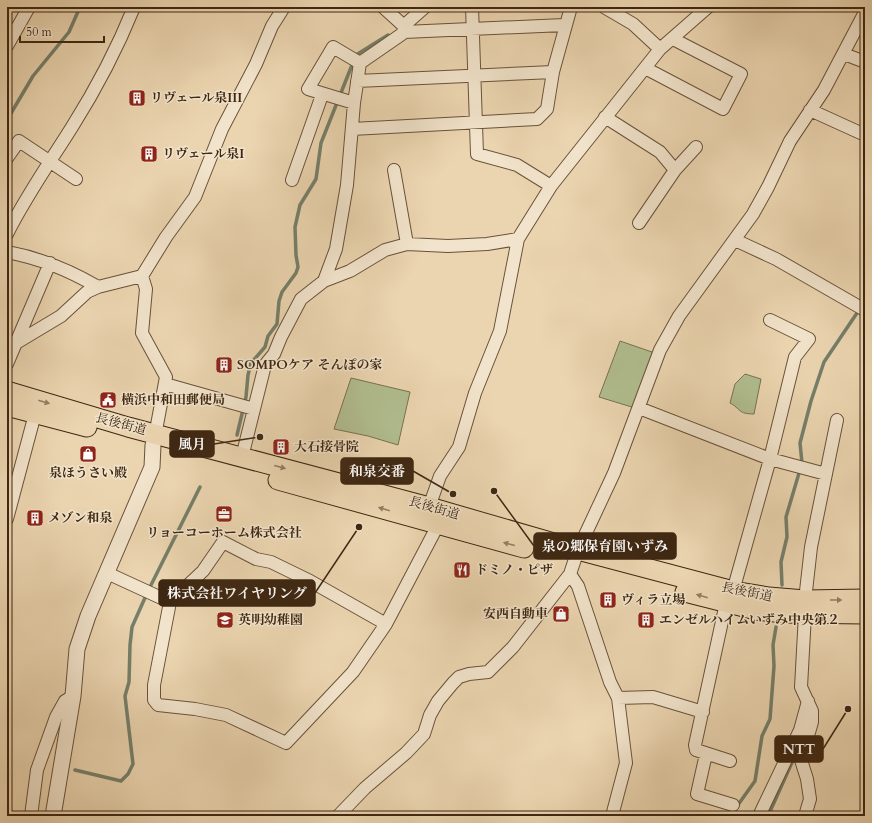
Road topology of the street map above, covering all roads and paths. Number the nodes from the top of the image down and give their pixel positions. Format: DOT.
graph roads {
  1 [pos="29,7"];
  2 [pos="134,7"];
  3 [pos="284,7"];
  4 [pos="383,7"];
  5 [pos="424,7"];
  6 [pos="472,7"];
  7 [pos="570,7"];
  8 [pos="604,7"];
  9 [pos="708,7"];
  10 [pos="865,12"];
  11 [pos="402,25"];
  12 [pos="564,25"];
  13 [pos="473,29"];
  14 [pos="673,39"];
  15 [pos="7,46"];
  16 [pos="660,49"];
  17 [pos="844,54"];
  18 [pos="355,60"];
  19 [pos="865,62"];
  20 [pos="645,68"];
  21 [pos="553,72"];
  22 [pos="474,76"];
  23 [pos="357,81"];
  24 [pos="327,96"];
  25 [pos="349,102"];
  26 [pos="810,110"];
  27 [pos="604,117"];
  28 [pos="476,122"];
  29 [pos="352,129"];
  30 [pos="865,135"];
  31 [pos="696,147"];
  32 [pos="7,158"];
  33 [pos="51,161"];
  34 [pos="394,170"];
  35 [pos="675,170"];
  36 [pos="76,179"];
  37 [pos="292,180"];
  38 [pos="551,186"];
  39 [pos="639,223"];
  40 [pos="7,234"];
  41 [pos="518,239"];
  42 [pos="735,240"];
  43 [pos="407,244"];
  44 [pos="7,252"];
  45 [pos="50,263"];
  46 [pos="142,276"];
  47 [pos="324,281"];
  48 [pos="98,287"];
  49 [pos="863,309"];
  50 [pos="770,320"];
  51 [pos="16,343"];
  52 [pos="7,364"];
  53 [pos="165,384"];
  54 [pos="7,391"];
  55 [pos="7,406"];
  56 [pos="252,408"];
  57 [pos="639,408"];
  58 [pos="35,414"];
  59 [pos="837,420"];
  60 [pos="154,439"];
  61 [pos="242,457"];
  62 [pos="770,459"];
  63 [pos="826,474"];
  64 [pos="429,506"];
  65 [pos="7,519"];
  66 [pos="438,525"];
  67 [pos="574,562"];
  68 [pos="107,573"];
  69 [pos="730,597"];
  70 [pos="865,600"];
  71 [pos="170,602"];
  72 [pos="805,607"];
  73 [pos="865,614"];
  74 [pos="386,624"];
  75 [pos="73,696"];
  76 [pos="618,698"];
  77 [pos="808,701"];
  78 [pos="703,712"];
  79 [pos="706,754"];
  80 [pos="730,761"];
  81 [pos="733,805"];
  82 [pos="31,816"];
  83 [pos="53,816"];
  84 [pos="338,816"];
  85 [pos="612,816"];
  86 [pos="759,816"];
  87 [pos="805,816"];
  1 -- 15 [label="street"];
  2 -- 33 [label="street"];
  3 -- 46 [label="street"];
  4 -- 11 [label="street"];
  5 -- 11 [label="street"];
  6 -- 13 [label="street"];
  7 -- 12 [label="street"];
  8 -- 16 [label="street"];
  9 -- 14 [label="street"];
  10 -- 17 [label="street"];
  11 -- 13 [label="street"];
  11 -- 18 [label="street"];
  12 -- 13 [label="street"];
  12 -- 21 [label="street"];
  13 -- 22 [label="street"];
  14 -- 16 [label="street"];
  14 -- 20 [label="street"];
  16 -- 20 [label="street"];
  17 -- 19 [label="street"];
  17 -- 26 [label="street"];
  18 -- 23 [label="street"];
  18 -- 24 [label="street"];
  20 -- 27 [label="street"];
  21 -- 22 [label="street"];
  21 -- 28 [label="street"];
  22 -- 23 [label="street"];
  22 -- 28 [label="street"];
  23 -- 25 [label="street"];
  24 -- 25 [label="street"];
  24 -- 37 [label="street"];
  25 -- 29 [label="street"];
  26 -- 30 [label="street"];
  26 -- 42 [label="street"];
  27 -- 35 [label="street"];
  27 -- 38 [label="street"];
  28 -- 29 [label="street"];
  28 -- 38 [label="street"];
  29 -- 47 [label="street"];
  31 -- 35 [label="street"];
  32 -- 33 [label="street"];
  33 -- 36 [label="street"];
  33 -- 40 [label="street"];
  34 -- 43 [label="street"];
  35 -- 39 [label="street"];
  38 -- 41 [label="street"];
  41 -- 43 [label="street"];
  41 -- 64 [label="street"];
  42 -- 49 [label="street"];
  42 -- 57 [label="street"];
  43 -- 47 [label="street"];
  44 -- 45 [label="street"];
  45 -- 48 [label="street"];
  45 -- 51 [label="street"];
  46 -- 48 [label="street"];
  46 -- 53 [label="street"];
  47 -- 56 [label="street"];
  48 -- 51 [label="street"];
  50 -- 62 [label="street"];
  51 -- 52 [label="street"];
  53 -- 56 [label="street"];
  53 -- 60 [label="street"];
  54 -- 60 [label="main road, 長後街道, one-way"];
  55 -- 58 [label="main road, 長後街道"];
  56 -- 61 [label="street"];
  57 -- 62 [label="street"];
  57 -- 67 [label="street"];
  58 -- 60 [label="main road, 長後街道"];
  58 -- 65 [label="street"];
  59 -- 63 [label="street"];
  60 -- 61 [label="main road, 長後街道"];
  66 -- 60 [label="main road, 長後街道, one-way"];
  60 -- 68 [label="street"];
  61 -- 64 [label="main road, 長後街道, one-way"];
  62 -- 63 [label="street"];
  62 -- 69 [label="street"];
  63 -- 72 [label="street"];
  64 -- 67 [label="main road, 長後街道"];
  67 -- 66 [label="main road, 長後街道, one-way"];
  66 -- 74 [label="street"];
  67 -- 69 [label="main road, 長後街道"];
  67 -- 76 [label="street"];
  67 -- 84 [label="street"];
  68 -- 71 [label="street"];
  68 -- 75 [label="street"];
  69 -- 72 [label="main road, 長後街道"];
  69 -- 78 [label="street"];
  72 -- 70 [label="main road, 長後街道, one-way"];
  71 -- 74 [label="street"];
  71 -- 74 [label="street"];
  72 -- 73 [label="main road, 長後街道"];
  72 -- 77 [label="street"];
  75 -- 82 [label="street"];
  75 -- 83 [label="street"];
  76 -- 78 [label="street"];
  76 -- 85 [label="street"];
  77 -- 86 [label="street"];
  77 -- 87 [label="street"];
  78 -- 79 [label="street"];
  79 -- 80 [label="street"];
  79 -- 81 [label="street"];
}
